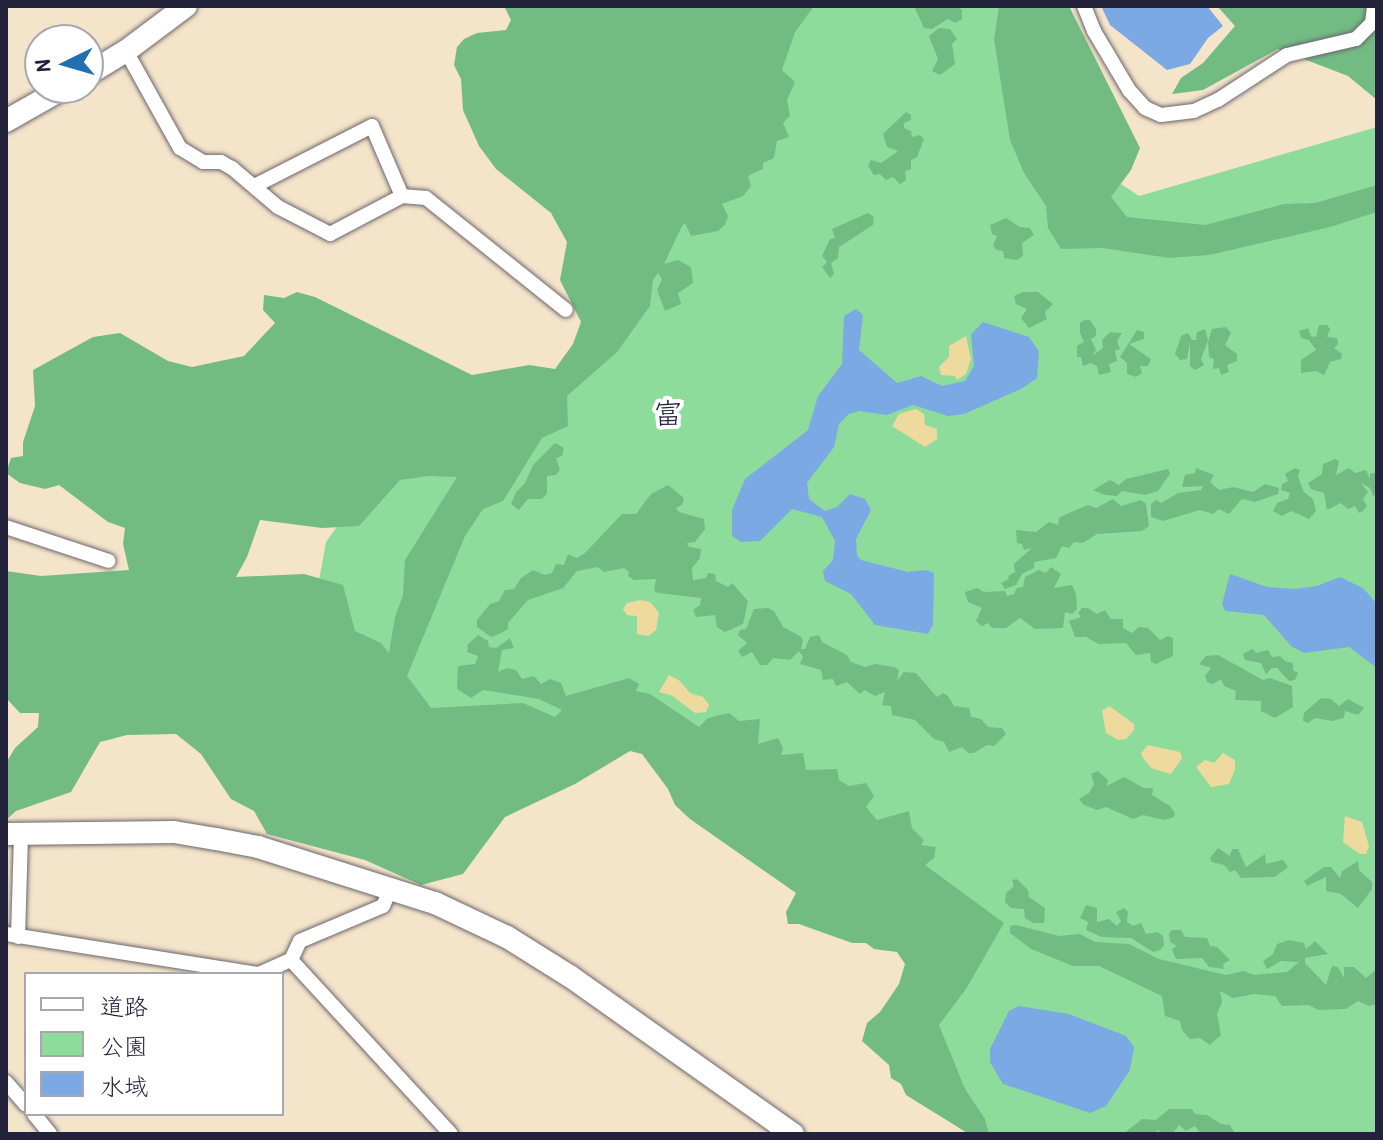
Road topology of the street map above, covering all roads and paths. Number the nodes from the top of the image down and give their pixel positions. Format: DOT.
graph roads {
  1 [pos="186,6"];
  2 [pos="1084,6"];
  3 [pos="1374,6"];
  4 [pos="126,51"];
  5 [pos="104,64"];
  6 [pos="36,104"];
  7 [pos="6,121"];
  8 [pos="254,186"];
  9 [pos="402,196"];
  10 [pos="566,310"];
  11 [pos="6,527"];
  12 [pos="109,561"];
  13 [pos="14,834"];
  14 [pos="390,890"];
  15 [pos="12,936"];
  16 [pos="291,960"];
  17 [pos="246,972"];
  18 [pos="264,972"];
  19 [pos="6,1082"];
  20 [pos="24,1103"];
  21 [pos="36,1116"];
  22 [pos="50,1134"];
  23 [pos="451,1134"];
  24 [pos="793,1134"];
  1 -- 4 [label="street"];
  2 -- 3 [label="street"];
  4 -- 5 [label="street"];
  4 -- 8 [label="street"];
  6 -- 7 [label="street"];
  8 -- 9 [label="street"];
  8 -- 9 [label="street"];
  9 -- 10 [label="street"];
  11 -- 12 [label="street"];
  13 -- 14 [label="street"];
  13 -- 15 [label="street"];
  14 -- 16 [label="street"];
  14 -- 24 [label="street"];
  15 -- 17 [label="street"];
  16 -- 18 [label="street"];
  16 -- 23 [label="street"];
  19 -- 20 [label="street"];
  21 -- 22 [label="street"];
}
